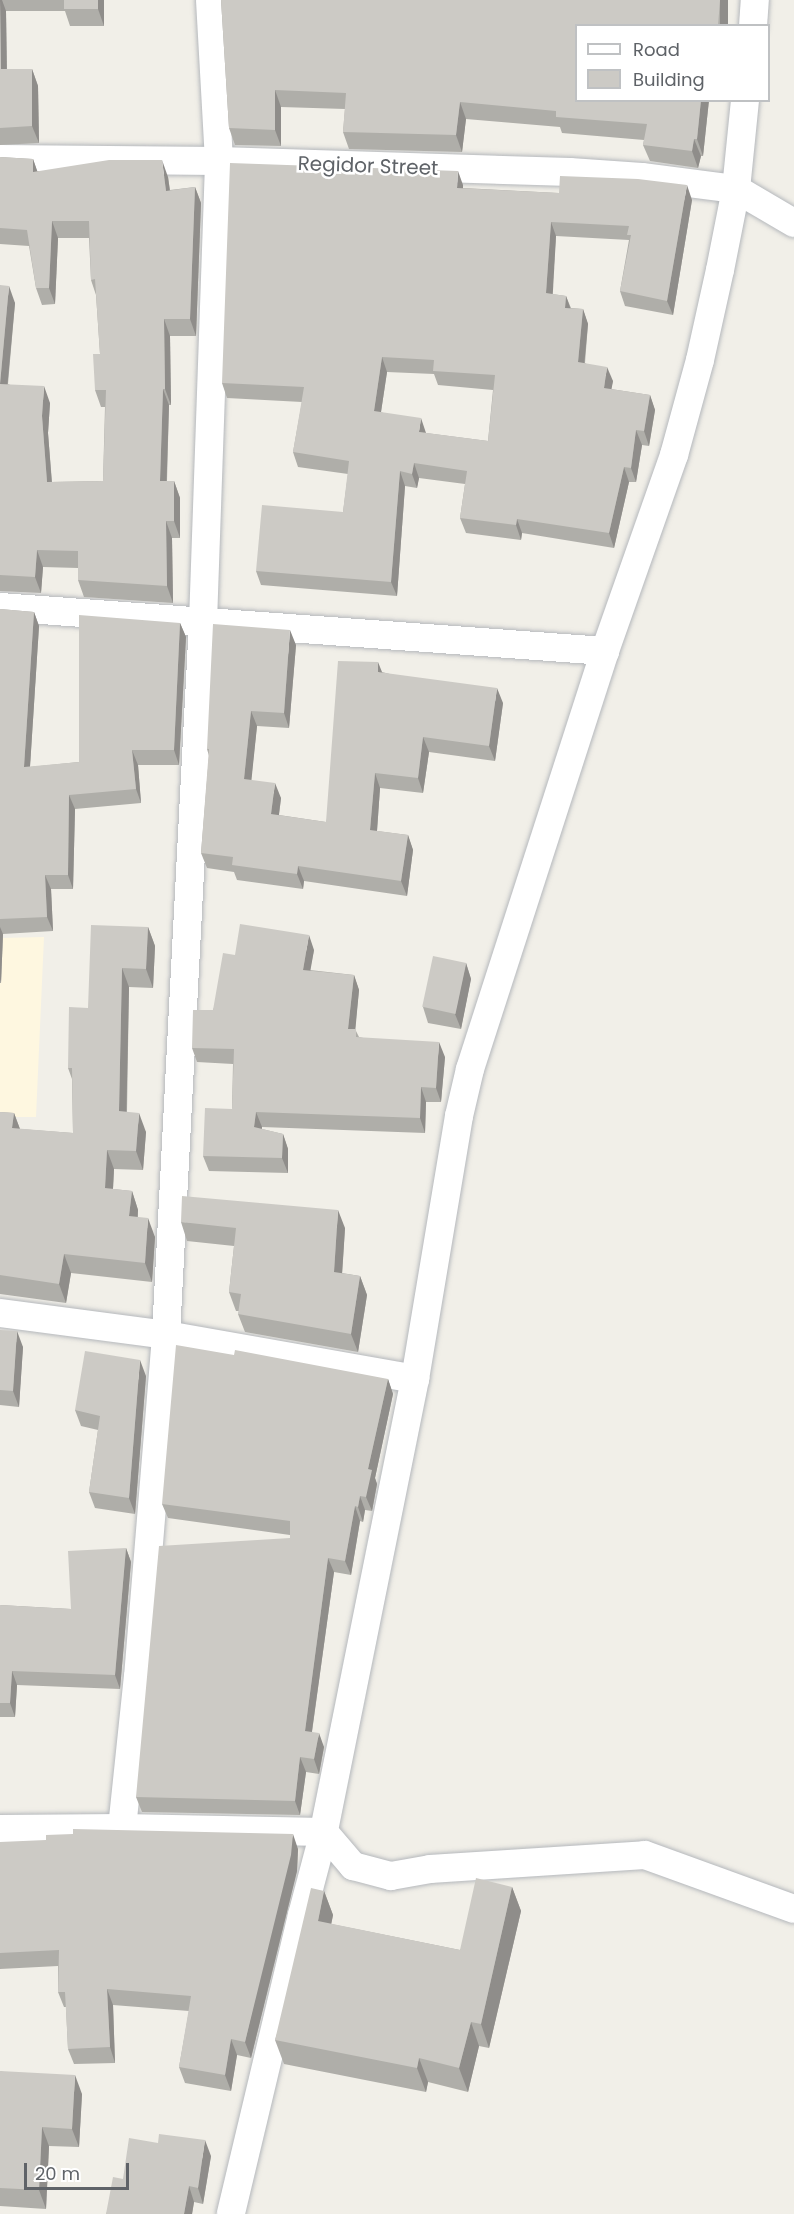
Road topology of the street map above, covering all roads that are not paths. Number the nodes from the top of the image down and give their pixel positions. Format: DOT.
graph roads {
  1 [pos="210,0"];
  2 [pos="754,0"];
  3 [pos="753,24"];
  4 [pos="745,102"];
  5 [pos="0,159"];
  6 [pos="219,161"];
  7 [pos="736,189"];
  8 [pos="794,223"];
  9 [pos="0,607"];
  10 [pos="203,622"];
  11 [pos="605,651"];
  12 [pos="0,1313"];
  13 [pos="166,1335"];
  14 [pos="415,1379"];
  15 [pos="122,1828"];
  16 [pos="0,1829"];
  17 [pos="324,1832"];
  18 [pos="794,1908"];
  19 [pos="231,2214"];
  1 -- 6 [label="street"];
  2 -- 3 [label="street"];
  4 -- 7 [label="street"];
  5 -- 6 [label="street, Regidor Street"];
  6 -- 7 [label="street, Regidor Street"];
  6 -- 10 [label="street"];
  7 -- 8 [label="street"];
  7 -- 11 [label="street"];
  9 -- 10 [label="street"];
  10 -- 11 [label="street"];
  10 -- 13 [label="street"];
  11 -- 14 [label="street"];
  12 -- 13 [label="street"];
  13 -- 14 [label="street"];
  13 -- 15 [label="street"];
  14 -- 17 [label="street"];
  15 -- 16 [label="street"];
  15 -- 17 [label="street"];
  17 -- 18 [label="street"];
  17 -- 19 [label="street"];
}
